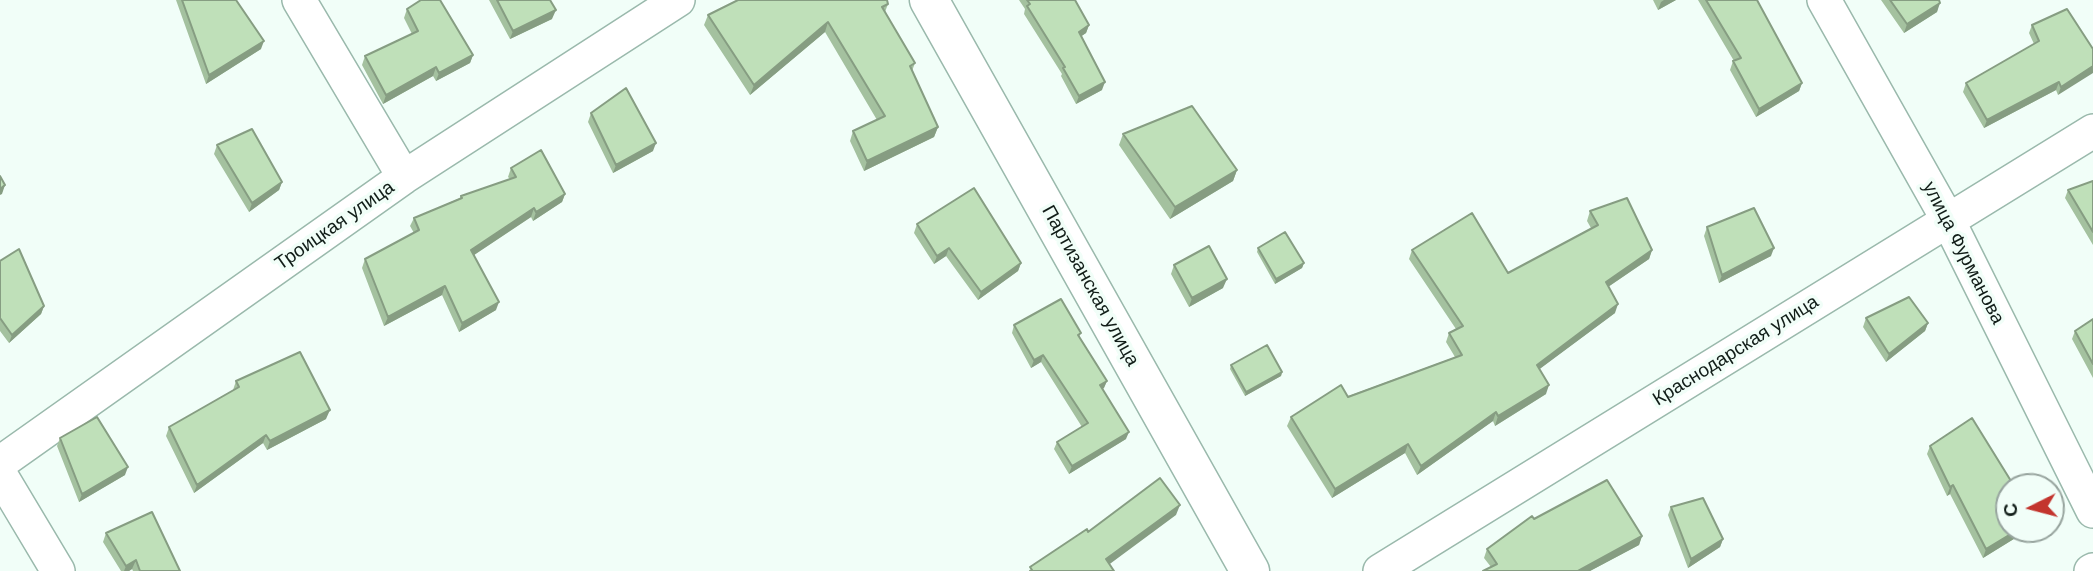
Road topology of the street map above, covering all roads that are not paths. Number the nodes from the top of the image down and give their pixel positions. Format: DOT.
graph roads {
  1 [pos="299,0"];
  2 [pos="678,0"];
  3 [pos="929,0"];
  4 [pos="1824,0"];
  5 [pos="2093,131"];
  6 [pos="404,177"];
  7 [pos="1948,220"];
  8 [pos="0,463"];
  9 [pos="0,474"];
  10 [pos="2093,511"];
  11 [pos="58,571"];
  12 [pos="1250,571"];
  13 [pos="1380,571"];
  1 -- 6 [label="street"];
  2 -- 6 [label="street, Троицкая улица"];
  3 -- 12 [label="street, Партизанская улица"];
  4 -- 7 [label="street, улица Фурманова"];
  5 -- 7 [label="street, Краснодарская улица"];
  6 -- 8 [label="street, Троицкая улица"];
  7 -- 10 [label="street, улица Фурманова"];
  7 -- 13 [label="street, Краснодарская улица"];
  9 -- 11 [label="street"];
}
